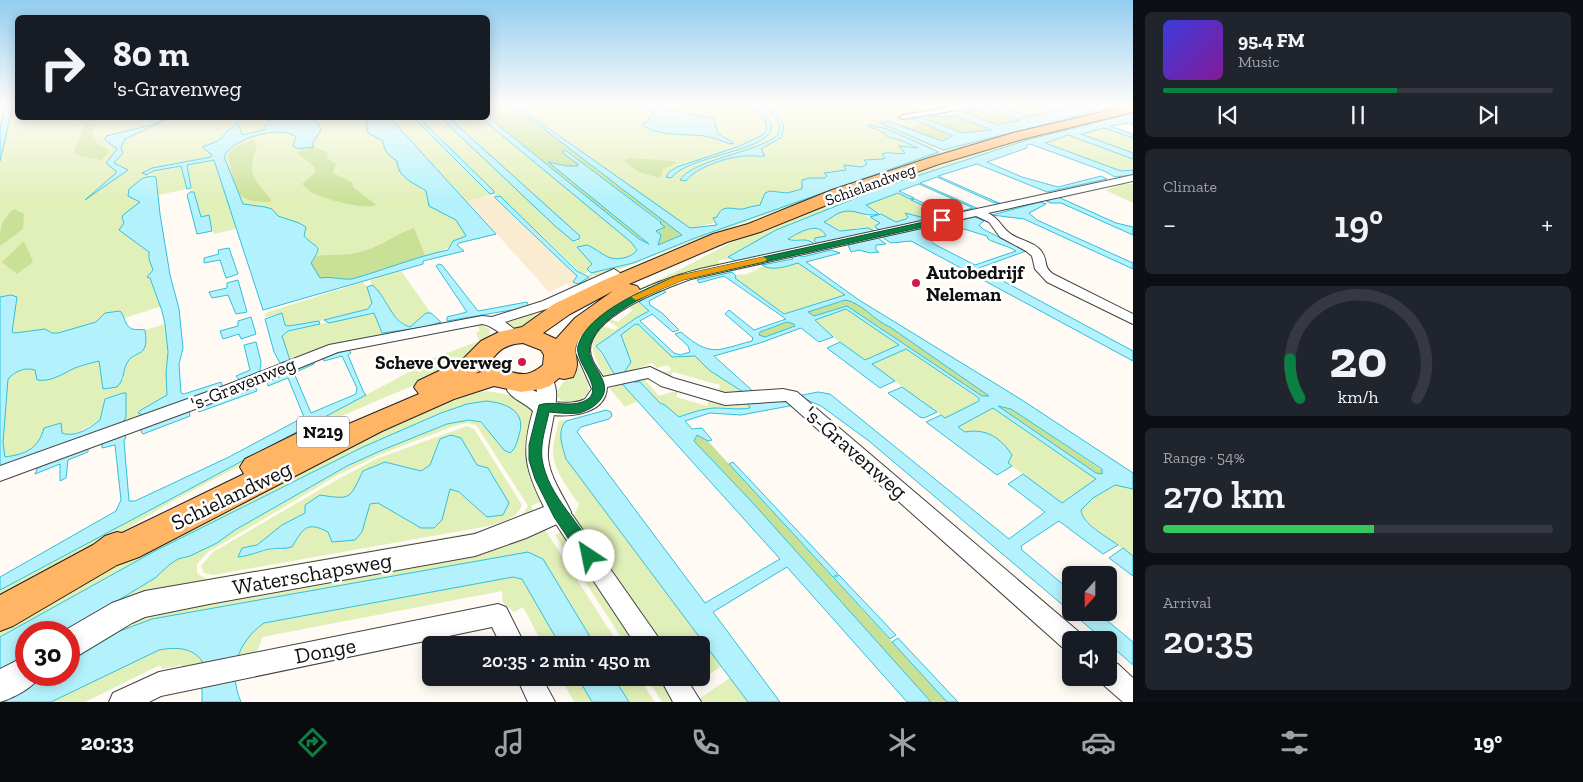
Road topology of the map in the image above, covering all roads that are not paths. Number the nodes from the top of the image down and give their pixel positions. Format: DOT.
graph roads {
  1 [pos="1012,138"];
  2 [pos="1133,178"];
  3 [pos="978,212"];
  4 [pos="754,228"];
  5 [pos="614,273"];
  6 [pos="1133,320"];
  7 [pos="503,354"];
  8 [pos="599,384"];
  9 [pos="546,389"];
  10 [pos="432,392"];
  11 [pos="0,474"];
  12 [pos="559,512"];
  13 [pos="0,614"];
  14 [pos="1062,632"];
  15 [pos="508,636"];
  16 [pos="644,636"];
  17 [pos="80,638"];
  18 [pos="15,678"];
  19 [pos="1117,680"];
  20 [pos="533,686"];
  21 [pos="677,686"];
  22 [pos="0,687"];
  23 [pos="1133,694"];
  24 [pos="122,702"];
  25 [pos="542,702"];
  26 [pos="688,702"];
  1 -- 4 [label="main road, Schielandweg / N219"];
  2 -- 3 [label="street"];
  3 -- 6 [label="street"];
  3 -- 8 [label="street"];
  4 -- 7 [label="main road, Schielandweg / N219"];
  4 -- 9 [label="main road, Schielandweg / N219"];
  5 -- 7 [label="street, 's-Gravenweg"];
  7 -- 9 [label="main road, N219"];
  7 -- 9 [label="main road"];
  7 -- 10 [label="main road, Schielandweg / N219"];
  7 -- 10 [label="main road, Schielandweg / N219"];
  7 -- 11 [label="street, 's-Gravenweg"];
  8 -- 9 [label="street"];
  8 -- 14 [label="street, 's-Gravenweg"];
  9 -- 12 [label="street"];
  10 -- 13 [label="main road, Schielandweg / N219"];
  12 -- 16 [label="street"];
  12 -- 17 [label="street, Waterschapsweg"];
  15 -- 24 [label="street, Donge"];
  18 -- 22 [label="street"];
  19 -- 23 [label="street"];
  20 -- 25 [label="street"];
  21 -- 26 [label="street"];
}
